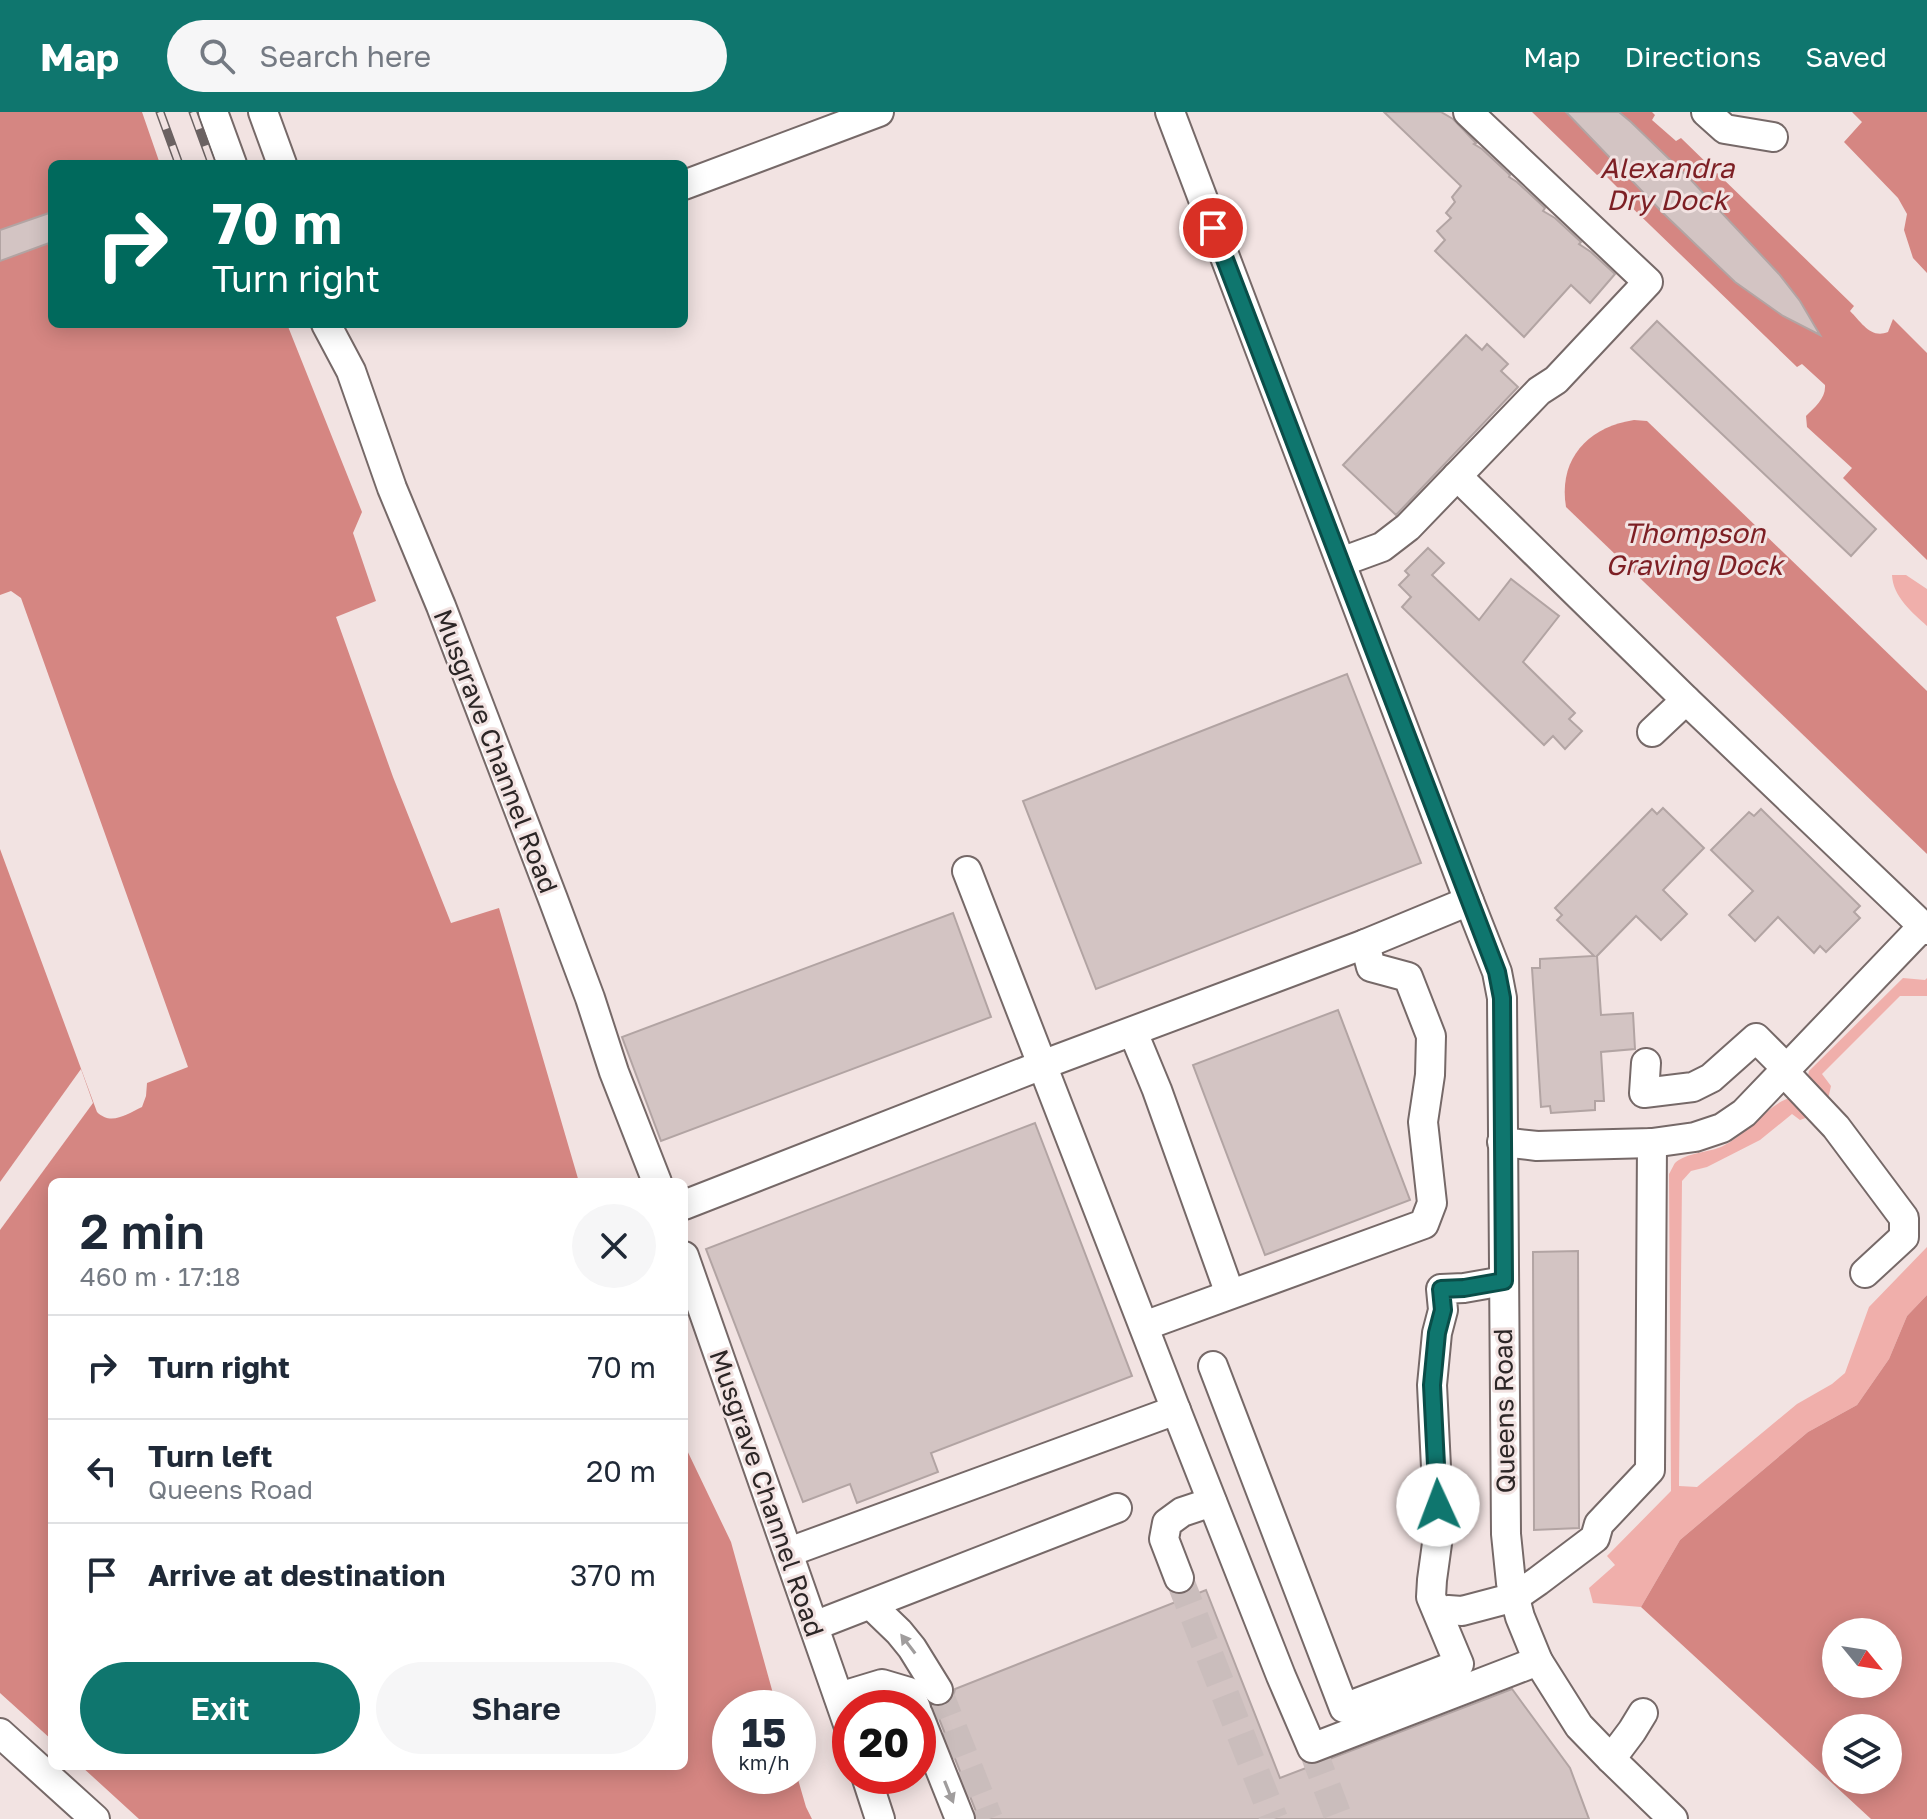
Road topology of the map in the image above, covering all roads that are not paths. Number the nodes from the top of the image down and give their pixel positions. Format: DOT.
graph roads {
  1 [pos="213,112"];
  2 [pos="263,112"];
  3 [pos="879,112"];
  4 [pos="1170,112"];
  5 [pos="1468,112"];
  6 [pos="1706,112"];
  7 [pos="1773,137"];
  8 [pos="231,160"];
  9 [pos="281,160"];
  10 [pos="688,184"];
  11 [pos="328,328"];
  12 [pos="1457,476"];
  13 [pos="1341,562"];
  14 [pos="1686,700"];
  15 [pos="1652,732"];
  16 [pos="967,871"];
  17 [pos="1469,901"];
  18 [pos="1925,928"];
  19 [pos="1365,944"];
  20 [pos="1133,1032"];
  21 [pos="1646,1063"];
  22 [pos="1042,1065"];
  23 [pos="1785,1071"];
  24 [pos="1502,1142"];
  25 [pos="1652,1143"];
  26 [pos="655,1178"];
  27 [pos="688,1203"];
  28 [pos="688,1267"];
  29 [pos="1865,1273"];
  30 [pos="1504,1293"];
  31 [pos="1230,1294"];
  32 [pos="1144,1326"];
  33 [pos="1213,1366"];
  34 [pos="1176,1410"];
  35 [pos="1212,1502"];
  36 [pos="1117,1508"];
  37 [pos="789,1552"];
  38 [pos="1179,1578"];
  39 [pos="1513,1590"];
  40 [pos="871,1605"];
  41 [pos="1444,1614"];
  42 [pos="814,1626"];
  43 [pos="1538,1661"];
  44 [pos="837,1690"];
  45 [pos="862,1690"];
  46 [pos="902,1690"];
  47 [pos="938,1690"];
  48 [pos="1643,1713"];
  49 [pos="0,1733"];
  50 [pos="936,1759"];
  51 [pos="1611,1759"];
  52 [pos="872,1794"];
  53 [pos="95,1819"];
  54 [pos="880,1819"];
  55 [pos="960,1819"];
  56 [pos="1673,1819"];
  1 -- 8 [label="street"];
  2 -- 9 [label="street"];
  3 -- 10 [label="street"];
  4 -- 13 [label="street, Queens Road"];
  5 -- 12 [label="street"];
  6 -- 7 [label="street"];
  11 -- 26 [label="street, Musgrave Channel Road"];
  12 -- 13 [label="street"];
  12 -- 14 [label="street"];
  13 -- 17 [label="street, Queens Road"];
  14 -- 15 [label="street"];
  14 -- 18 [label="street"];
  16 -- 22 [label="street"];
  17 -- 19 [label="street"];
  17 -- 24 [label="street, Queens Road"];
  18 -- 23 [label="street"];
  19 -- 20 [label="street"];
  19 -- 31 [label="street"];
  20 -- 22 [label="street"];
  20 -- 31 [label="street"];
  21 -- 23 [label="street"];
  22 -- 27 [label="street"];
  22 -- 32 [label="street"];
  23 -- 25 [label="street"];
  23 -- 29 [label="street"];
  24 -- 25 [label="street"];
  24 -- 30 [label="street, Queens Road"];
  25 -- 39 [label="street"];
  28 -- 37 [label="street, Musgrave Channel Road"];
  30 -- 39 [label="street, Queens Road"];
  30 -- 41 [label="street"];
  31 -- 32 [label="street"];
  32 -- 34 [label="street"];
  33 -- 41 [label="street"];
  34 -- 35 [label="street"];
  34 -- 37 [label="street"];
  35 -- 38 [label="street"];
  35 -- 43 [label="street"];
  36 -- 40 [label="street"];
  37 -- 42 [label="street, Musgrave Channel Road"];
  39 -- 41 [label="street"];
  39 -- 43 [label="street, Queens Road"];
  40 -- 42 [label="street"];
  47 -- 40 [label="street, one-way"];
  42 -- 44 [label="street, Musgrave Channel Road"];
  43 -- 51 [label="street, Queens Road"];
  45 -- 46 [label="street"];
  48 -- 51 [label="street"];
  49 -- 53 [label="street"];
  50 -- 55 [label="street, one-way"];
  51 -- 56 [label="street, Queens Road"];
  52 -- 54 [label="street"];
}
